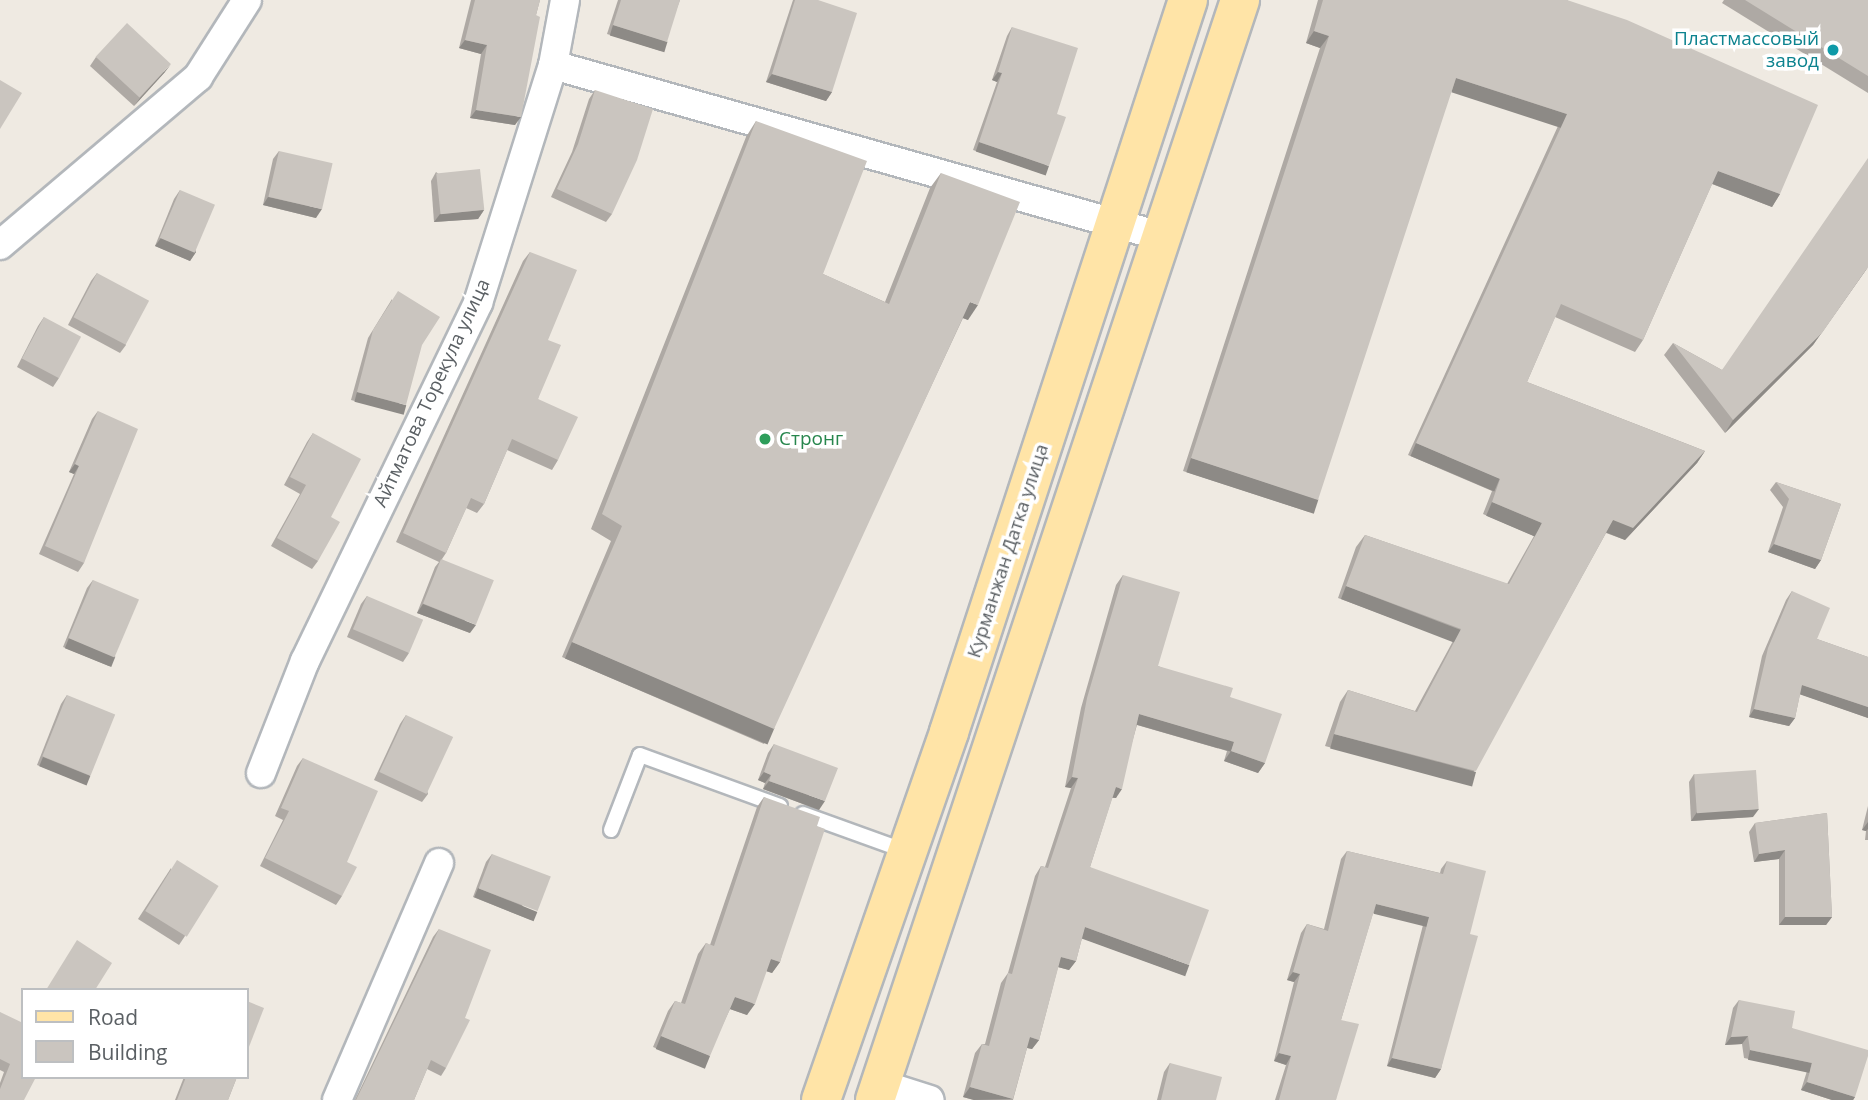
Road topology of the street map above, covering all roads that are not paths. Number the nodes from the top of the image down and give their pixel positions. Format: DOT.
graph roads {
  1 [pos="247,0"];
  2 [pos="565,0"];
  3 [pos="1188,0"];
  4 [pos="1240,0"];
  5 [pos="553,65"];
  6 [pos="1116,222"];
  7 [pos="1160,236"];
  8 [pos="0,245"];
  9 [pos="261,773"];
  10 [pos="611,831"];
  11 [pos="907,852"];
  12 [pos="439,863"];
  13 [pos="878,1092"];
  14 [pos="337,1100"];
  15 [pos="821,1100"];
  16 [pos="930,1100"];
  1 -- 8 [label="street"];
  2 -- 5 [label="street, Айтматова Торекула улица"];
  3 -- 6 [label="main road, Курманжан Датка улица"];
  4 -- 7 [label="main road"];
  5 -- 6 [label="street"];
  5 -- 9 [label="street, Айтматова Торекула улица"];
  6 -- 7 [label="street"];
  6 -- 11 [label="main road, Курманжан Датка улица"];
  7 -- 13 [label="main road"];
  10 -- 11 [label="lane"];
  11 -- 15 [label="main road, Курманжан Датка улица"];
  12 -- 14 [label="street"];
  13 -- 16 [label="street"];
}
